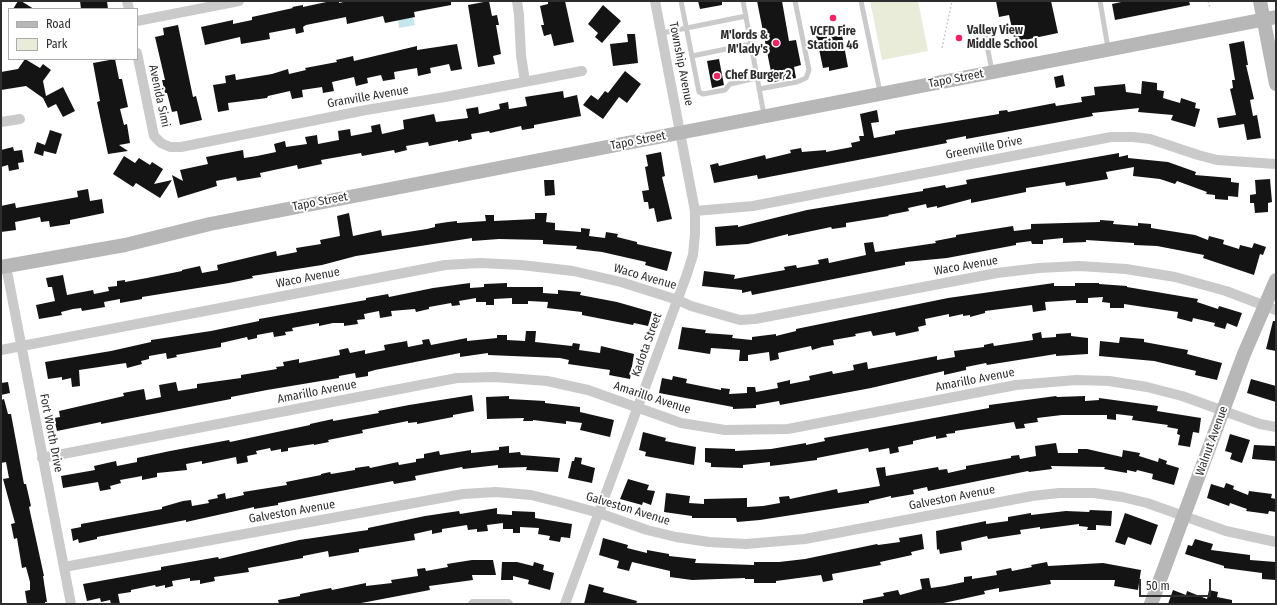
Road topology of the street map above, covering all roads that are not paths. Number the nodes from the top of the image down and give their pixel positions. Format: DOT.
graph roads {
  1 [pos="239,1"];
  2 [pos="517,1"];
  3 [pos="655,1"];
  4 [pos="681,1"];
  5 [pos="743,1"];
  6 [pos="795,1"];
  7 [pos="861,1"];
  8 [pos="1260,1"];
  9 [pos="1100,2"];
  10 [pos="746,16"];
  11 [pos="1270,18"];
  12 [pos="138,21"];
  13 [pos="983,25"];
  14 [pos="686,29"];
  15 [pos="662,34"];
  16 [pos="751,44"];
  17 [pos="1108,49"];
  18 [pos="692,56"];
  19 [pos="138,58"];
  20 [pos="582,71"];
  21 [pos="993,72"];
  22 [pos="757,78"];
  23 [pos="526,82"];
  24 [pos="1276,84"];
  25 [pos="759,89"];
  26 [pos="880,93"];
  27 [pos="764,116"];
  28 [pos="20,119"];
  29 [pos="1,122"];
  30 [pos="681,132"];
  31 [pos="161,143"];
  32 [pos="1276,164"];
  33 [pos="695,210"];
  34 [pos="3,267"];
  35 [pos="1276,280"];
  36 [pos="678,300"];
  37 [pos="1270,308"];
  38 [pos="20,346"];
  39 [pos="1,350"];
  40 [pos="638,407"];
  41 [pos="1223,410"];
  42 [pos="1276,427"];
  43 [pos="42,458"];
  44 [pos="599,513"];
  45 [pos="1184,515"];
  46 [pos="1276,542"];
  47 [pos="64,567"];
  48 [pos="71,604"];
  49 [pos="473,604"];
  50 [pos="508,604"];
  51 [pos="565,604"];
  52 [pos="1151,604"];
  1 -- 12 [label="street"];
  2 -- 23 [label="street"];
  3 -- 15 [label="street, Township Avenue"];
  4 -- 14 [label="lane"];
  5 -- 10 [label="lane"];
  6 -- 25 [label="lane"];
  7 -- 26 [label="lane"];
  8 -- 11 [label="street"];
  9 -- 17 [label="lane"];
  10 -- 14 [label="lane"];
  10 -- 16 [label="lane"];
  11 -- 17 [label="street, Tapo Street"];
  11 -- 24 [label="street"];
  13 -- 21 [label="lane"];
  14 -- 15 [label="lane"];
  14 -- 18 [label="lane"];
  15 -- 30 [label="street, Township Avenue"];
  16 -- 18 [label="lane"];
  16 -- 22 [label="lane"];
  17 -- 21 [label="street, Tapo Street"];
  18 -- 22 [label="lane"];
  19 -- 31 [label="street, Avenida Simi"];
  20 -- 23 [label="street, Granville Avenue"];
  21 -- 26 [label="street, Tapo Street"];
  22 -- 25 [label="lane"];
  23 -- 31 [label="street, Granville Avenue"];
  25 -- 27 [label="lane"];
  26 -- 27 [label="street, Tapo Street"];
  27 -- 30 [label="street, Tapo Street"];
  28 -- 29 [label="street"];
  30 -- 33 [label="street, Kadota Street"];
  30 -- 34 [label="street, Tapo Street"];
  32 -- 33 [label="street, Greenville Drive"];
  33 -- 36 [label="street, Kadota Street"];
  34 -- 38 [label="street, Fort Worth Drive"];
  35 -- 37 [label="street, Walnut Avenue"];
  36 -- 37 [label="street, Waco Avenue"];
  36 -- 38 [label="street, Waco Avenue"];
  36 -- 40 [label="street, Kadota Street"];
  37 -- 41 [label="street, Walnut Avenue"];
  38 -- 39 [label="street, Waco Avenue"];
  38 -- 43 [label="street, Fort Worth Drive"];
  40 -- 41 [label="street, Amarillo Avenue"];
  40 -- 43 [label="street, Amarillo Avenue"];
  40 -- 44 [label="street, Kadota Street"];
  41 -- 42 [label="street, Amarillo Avenue"];
  41 -- 45 [label="street, Walnut Avenue"];
  43 -- 47 [label="street, Fort Worth Drive"];
  44 -- 45 [label="street, Galveston Avenue"];
  44 -- 47 [label="street, Galveston Avenue"];
  44 -- 51 [label="street, Kadota Street"];
  45 -- 46 [label="street, Galveston Avenue"];
  45 -- 52 [label="street, Walnut Avenue"];
  47 -- 48 [label="street, Fort Worth Drive"];
  49 -- 50 [label="street"];
}
